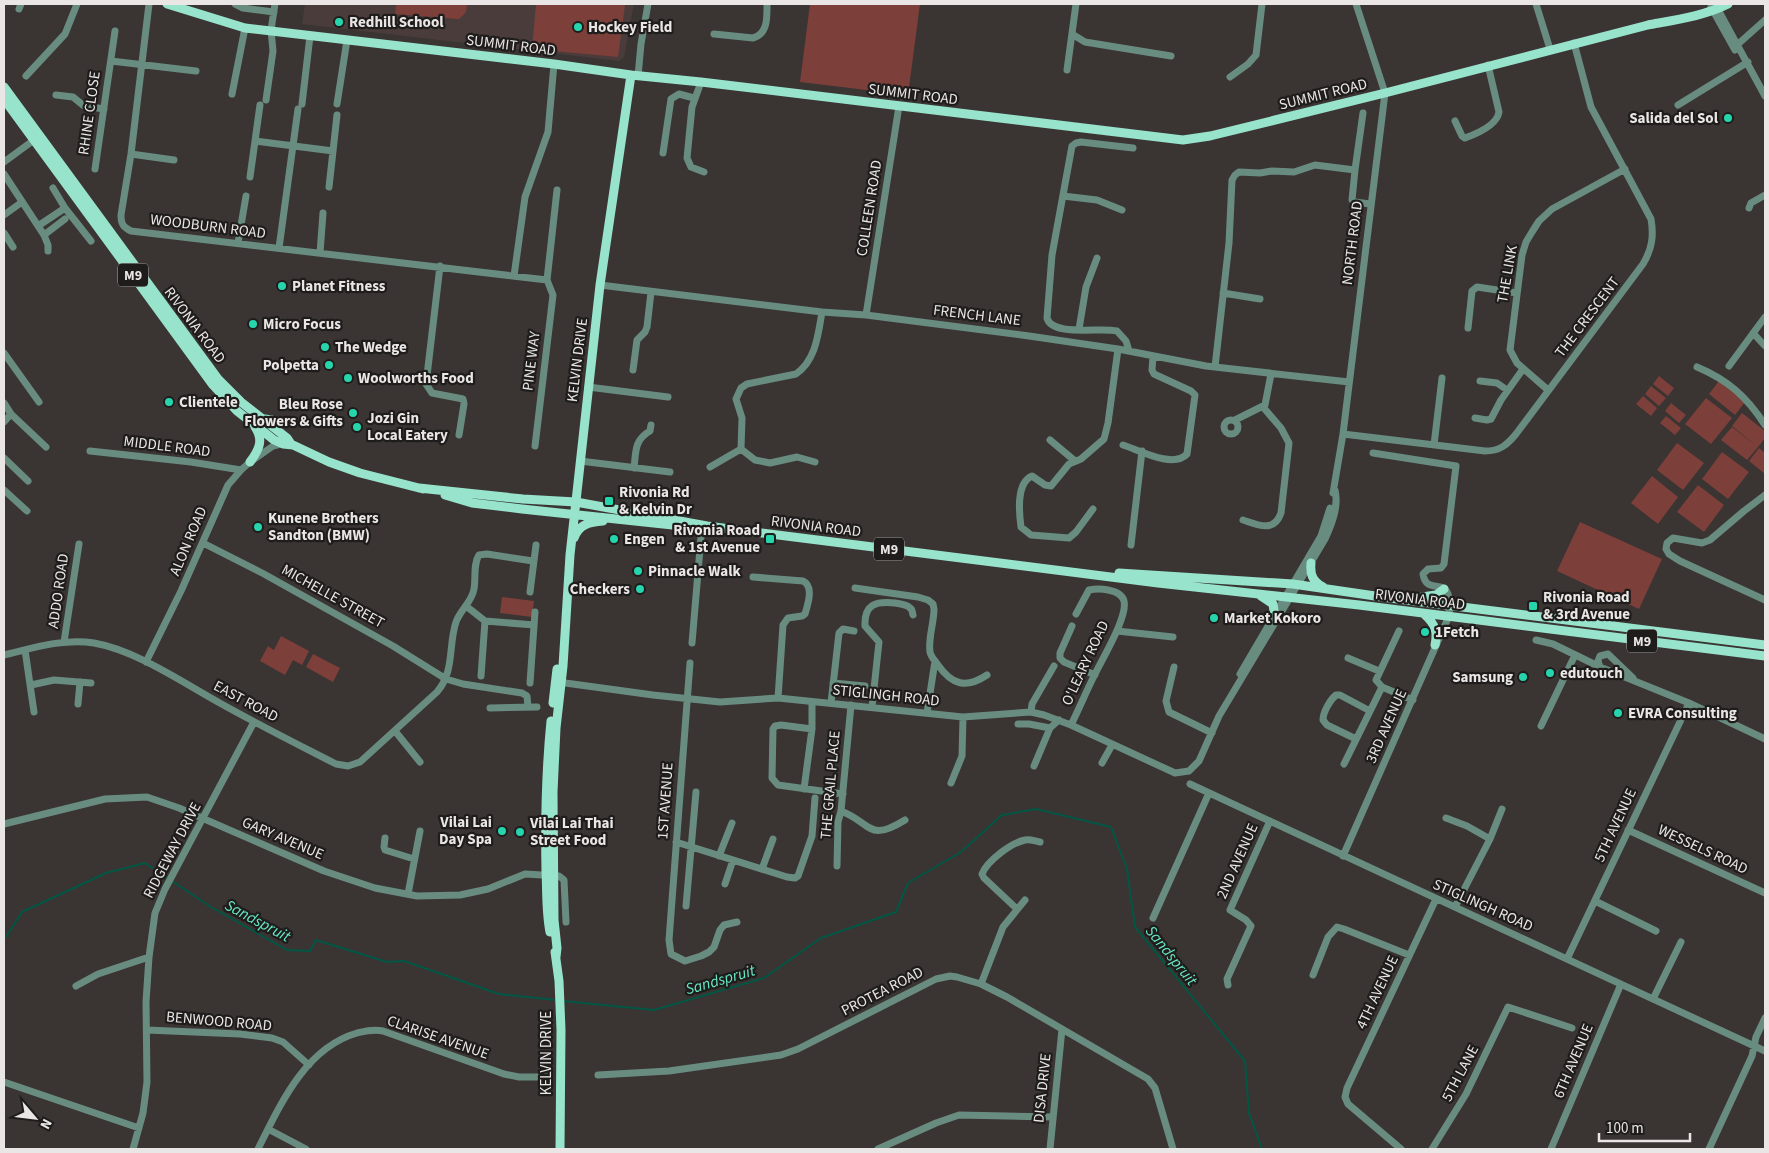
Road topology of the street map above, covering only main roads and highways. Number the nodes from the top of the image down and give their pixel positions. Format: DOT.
graph roads {
  1 [pos="167,4"];
  2 [pos="1728,4"];
  3 [pos="1715,6"];
  4 [pos="186,7"];
  5 [pos="634,76"];
  6 [pos="4,87"];
  7 [pos="4,99"];
  8 [pos="37,138"];
  9 [pos="256,420"];
  10 [pos="282,422"];
  11 [pos="250,462"];
  12 [pos="419,488"];
  13 [pos="576,502"];
  14 [pos="574,514"];
  15 [pos="616,519"];
  16 [pos="704,526"];
  17 [pos="570,555"];
  18 [pos="1311,562"];
  19 [pos="1071,572"];
  20 [pos="1326,589"];
  21 [pos="1444,589"];
  22 [pos="1257,593"];
  23 [pos="1382,597"];
  24 [pos="1424,614"];
  25 [pos="1272,618"];
  26 [pos="1435,645"];
  27 [pos="1765,645"];
  28 [pos="1765,656"];
  29 [pos="560,1149"];
  1 -- 4 [label="main road, SUMMIT ROAD"];
  2 -- 3 [label="main road, SUMMIT ROAD"];
  3 -- 5 [label="main road, SUMMIT ROAD"];
  4 -- 5 [label="main road, SUMMIT ROAD"];
  5 -- 13 [label="main road, KELVIN DRIVE"];
  6 -- 8 [label="main road, RIVONIA ROAD / M9"];
  7 -- 8 [label="main road, RIVONIA ROAD / M9"];
  8 -- 9 [label="main road, RIVONIA ROAD / M9"];
  9 -- 10 [label="main road"];
  9 -- 11 [label="main road"];
  9 -- 12 [label="main road, RIVONIA ROAD / M9"];
  12 -- 13 [label="main road, RIVONIA ROAD / M9"];
  12 -- 14 [label="main road, RIVONIA ROAD / M9"];
  13 -- 14 [label="main road, KELVIN DRIVE"];
  13 -- 16 [label="main road, RIVONIA ROAD / M9"];
  14 -- 15 [label="main road, RIVONIA ROAD / M9"];
  14 -- 17 [label="main road, KELVIN DRIVE"];
  15 -- 16 [label="main road, RIVONIA ROAD / M9"];
  15 -- 17 [label="main road"];
  16 -- 19 [label="main road, RIVONIA ROAD / M9"];
  17 -- 29 [label="main road, KELVIN DRIVE"];
  18 -- 20 [label="main road"];
  19 -- 20 [label="main road, RIVONIA ROAD / M9"];
  19 -- 22 [label="main road, RIVONIA ROAD / M9"];
  20 -- 23 [label="main road, RIVONIA ROAD / M9"];
  21 -- 23 [label="main road"];
  22 -- 24 [label="main road, RIVONIA ROAD / M9"];
  22 -- 25 [label="main road"];
  23 -- 27 [label="main road, RIVONIA ROAD / M9"];
  24 -- 26 [label="main road"];
  24 -- 28 [label="main road, RIVONIA ROAD / M9"];
}
